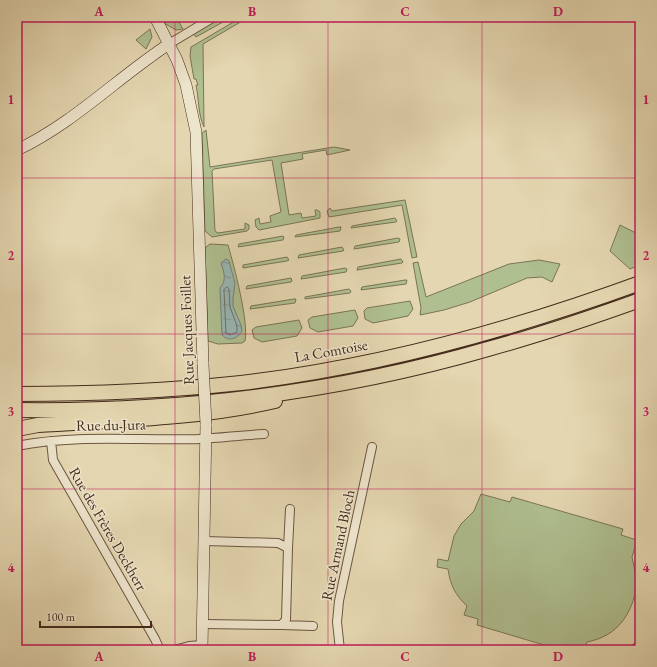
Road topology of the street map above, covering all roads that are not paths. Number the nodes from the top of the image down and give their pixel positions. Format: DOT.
graph roads {
  1 [pos="155,17"];
  2 [pos="214,17"];
  3 [pos="169,44"];
  4 [pos="17,150"];
  5 [pos="640,283"];
  6 [pos="640,300"];
  7 [pos="361,379"];
  8 [pos="17,386"];
  9 [pos="114,393"];
  10 [pos="17,394"];
  11 [pos="17,410"];
  12 [pos="17,428"];
  13 [pos="264,434"];
  14 [pos="206,438"];
  15 [pos="51,441"];
  16 [pos="17,446"];
  17 [pos="372,447"];
  18 [pos="290,509"];
  19 [pos="205,541"];
  20 [pos="288,548"];
  21 [pos="203,624"];
  22 [pos="281,625"];
  23 [pos="313,626"];
  24 [pos="640,645"];
  25 [pos="202,647"];
  26 [pos="160,650"];
  27 [pos="174,650"];
  28 [pos="340,650"];
  29 [pos="633,650"];
  1 -- 3 [label="main road, Rue Jacques Foillet"];
  2 -- 3 [label="street"];
  3 -- 4 [label="main road"];
  3 -- 14 [label="main road, Rue Jacques Foillet, bridge"];
  5 -- 9 [label="highway, La Comtoise"];
  6 -- 7 [label="highway"];
  7 -- 11 [label="highway"];
  7 -- 12 [label="highway"];
  8 -- 9 [label="highway"];
  9 -- 10 [label="highway, La Comtoise"];
  13 -- 14 [label="street, Rue du Jura"];
  14 -- 15 [label="street, Rue du Jura"];
  14 -- 19 [label="main road, Rue Jacques Foillet"];
  15 -- 16 [label="street, Rue du Jura"];
  15 -- 26 [label="street, Rue des Frères Deckherr"];
  17 -- 28 [label="street, Rue Armand Bloch"];
  18 -- 20 [label="street"];
  19 -- 20 [label="street"];
  19 -- 21 [label="main road, Rue Jacques Foillet"];
  20 -- 22 [label="street"];
  21 -- 22 [label="street"];
  21 -- 25 [label="main road, Rue Jacques Foillet"];
  22 -- 23 [label="street"];
  24 -- 29 [label="street"];
  25 -- 27 [label="street"];
}
